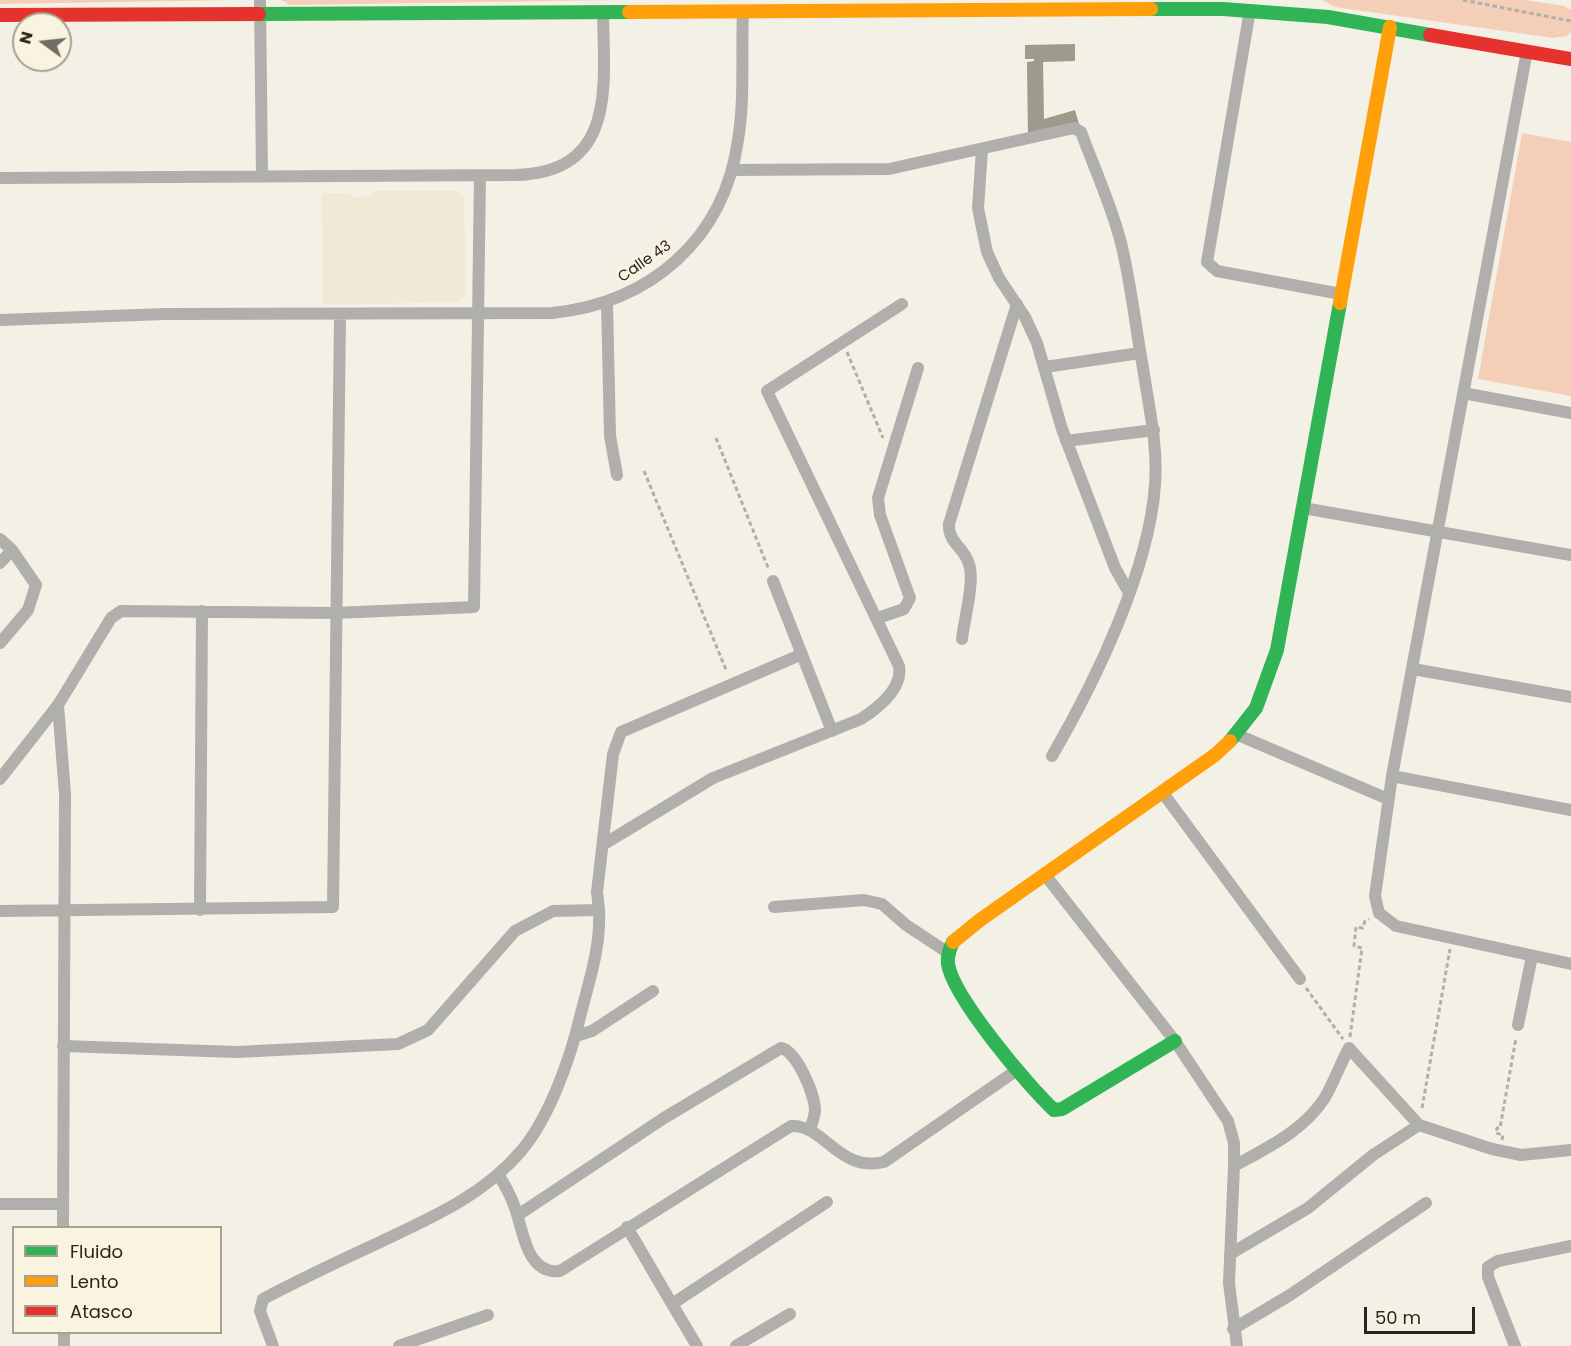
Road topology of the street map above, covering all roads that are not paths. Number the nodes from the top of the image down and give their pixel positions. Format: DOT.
graph roads {
  1 [pos="742,4"];
  2 [pos="260,6"];
  3 [pos="1299,7"];
  4 [pos="1250,10"];
  5 [pos="603,12"];
  6 [pos="0,15"];
  7 [pos="1390,27"];
  8 [pos="1527,51"];
  9 [pos="1571,59"];
  10 [pos="982,150"];
  11 [pos="732,171"];
  12 [pos="262,175"];
  13 [pos="480,175"];
  14 [pos="0,178"];
  15 [pos="1341,294"];
  16 [pos="607,303"];
  17 [pos="902,304"];
  18 [pos="1017,304"];
  19 [pos="340,315"];
  20 [pos="478,315"];
  21 [pos="0,320"];
  22 [pos="1140,353"];
  23 [pos="1045,367"];
  24 [pos="918,368"];
  25 [pos="1463,393"];
  26 [pos="1571,413"];
  27 [pos="1154,430"];
  28 [pos="1066,441"];
  29 [pos="617,475"];
  30 [pos="1303,508"];
  31 [pos="1437,531"];
  32 [pos="0,539"];
  33 [pos="12,550"];
  34 [pos="1571,555"];
  35 [pos="0,563"];
  36 [pos="773,581"];
  37 [pos="1128,591"];
  38 [pos="202,611"];
  39 [pos="335,613"];
  40 [pos="878,618"];
  41 [pos="962,639"];
  42 [pos="0,643"];
  43 [pos="800,654"];
  44 [pos="1413,669"];
  45 [pos="1571,697"];
  46 [pos="58,705"];
  47 [pos="832,731"];
  48 [pos="1238,735"];
  49 [pos="1052,756"];
  50 [pos="1392,776"];
  51 [pos="0,779"];
  52 [pos="1162,793"];
  53 [pos="1388,799"];
  54 [pos="1571,810"];
  55 [pos="604,844"];
  56 [pos="1046,876"];
  57 [pos="774,907"];
  58 [pos="200,910"];
  59 [pos="599,910"];
  60 [pos="0,911"];
  61 [pos="63,912"];
  62 [pos="950,954"];
  63 [pos="1532,956"];
  64 [pos="1571,964"];
  65 [pos="1300,979"];
  66 [pos="653,991"];
  67 [pos="1518,1028"];
  68 [pos="576,1036"];
  69 [pos="1175,1041"];
  70 [pos="63,1046"];
  71 [pos="1017,1070"];
  72 [pos="1419,1125"];
  73 [pos="810,1130"];
  74 [pos="1571,1150"];
  75 [pos="1234,1166"];
  76 [pos="498,1174"];
  77 [pos="827,1202"];
  78 [pos="1426,1203"];
  79 [pos="0,1204"];
  80 [pos="62,1204"];
  81 [pos="518,1215"];
  82 [pos="63,1226"];
  83 [pos="627,1227"];
  84 [pos="1571,1246"];
  85 [pos="1230,1254"];
  86 [pos="672,1304"];
  87 [pos="790,1314"];
  88 [pos="488,1315"];
  89 [pos="1233,1329"];
  90 [pos="273,1346"];
  91 [pos="399,1346"];
  92 [pos="697,1346"];
  93 [pos="736,1346"];
  94 [pos="1237,1346"];
  95 [pos="1515,1346"];
  1 -- 4 [label="main road"];
  1 -- 5 [label="main road"];
  1 -- 11 [label="street, Calle 43"];
  2 -- 5 [label="main road"];
  2 -- 6 [label="main road"];
  2 -- 12 [label="street"];
  3 -- 4 [label="main road"];
  3 -- 7 [label="main road"];
  4 -- 15 [label="street"];
  5 -- 13 [label="street"];
  7 -- 8 [label="main road"];
  7 -- 15 [label="main road"];
  8 -- 9 [label="main road"];
  8 -- 25 [label="street"];
  10 -- 11 [label="street"];
  10 -- 18 [label="street"];
  10 -- 22 [label="street"];
  11 -- 16 [label="street, Calle 43"];
  12 -- 13 [label="street"];
  12 -- 14 [label="street"];
  13 -- 20 [label="street"];
  15 -- 30 [label="main road"];
  16 -- 20 [label="street, Calle 43"];
  16 -- 29 [label="street"];
  17 -- 40 [label="street"];
  18 -- 23 [label="street"];
  18 -- 41 [label="street"];
  19 -- 20 [label="street, Calle 43"];
  19 -- 21 [label="street, Calle 43"];
  19 -- 39 [label="street"];
  20 -- 39 [label="street"];
  22 -- 23 [label="street"];
  22 -- 27 [label="street"];
  23 -- 28 [label="street"];
  24 -- 40 [label="street"];
  25 -- 26 [label="street"];
  25 -- 31 [label="street"];
  27 -- 28 [label="street"];
  27 -- 37 [label="street"];
  28 -- 37 [label="street"];
  30 -- 31 [label="street"];
  30 -- 48 [label="main road"];
  31 -- 34 [label="street"];
  31 -- 44 [label="street"];
  32 -- 33 [label="street"];
  33 -- 35 [label="street"];
  33 -- 42 [label="street"];
  36 -- 43 [label="street"];
  37 -- 49 [label="street"];
  38 -- 39 [label="street"];
  38 -- 46 [label="street"];
  38 -- 58 [label="street"];
  39 -- 58 [label="street"];
  40 -- 47 [label="street"];
  43 -- 47 [label="street"];
  43 -- 55 [label="street"];
  44 -- 45 [label="street"];
  44 -- 50 [label="street"];
  46 -- 51 [label="street"];
  46 -- 61 [label="street"];
  47 -- 55 [label="street"];
  48 -- 52 [label="main road"];
  48 -- 53 [label="street"];
  50 -- 53 [label="street"];
  50 -- 54 [label="street"];
  52 -- 56 [label="main road"];
  52 -- 65 [label="street"];
  53 -- 63 [label="street"];
  55 -- 59 [label="street"];
  56 -- 62 [label="main road"];
  56 -- 69 [label="street"];
  57 -- 62 [label="street"];
  58 -- 61 [label="street"];
  59 -- 68 [label="street"];
  59 -- 70 [label="street"];
  60 -- 61 [label="street"];
  61 -- 70 [label="street"];
  62 -- 71 [label="main road"];
  63 -- 64 [label="street"];
  63 -- 67 [label="street"];
  66 -- 68 [label="street"];
  68 -- 76 [label="street"];
  69 -- 71 [label="main road"];
  69 -- 75 [label="street"];
  70 -- 80 [label="street"];
  71 -- 73 [label="street"];
  72 -- 74 [label="street"];
  72 -- 75 [label="street"];
  72 -- 85 [label="street"];
  73 -- 81 [label="street"];
  73 -- 83 [label="street"];
  75 -- 85 [label="street"];
  76 -- 81 [label="street"];
  76 -- 90 [label="street"];
  77 -- 86 [label="street"];
  78 -- 89 [label="street"];
  79 -- 80 [label="street"];
  80 -- 82 [label="street"];
  81 -- 83 [label="street"];
  83 -- 86 [label="street"];
  84 -- 95 [label="street"];
  85 -- 89 [label="street"];
  86 -- 92 [label="street"];
  87 -- 93 [label="street"];
  88 -- 91 [label="street"];
  89 -- 94 [label="street"];
}
